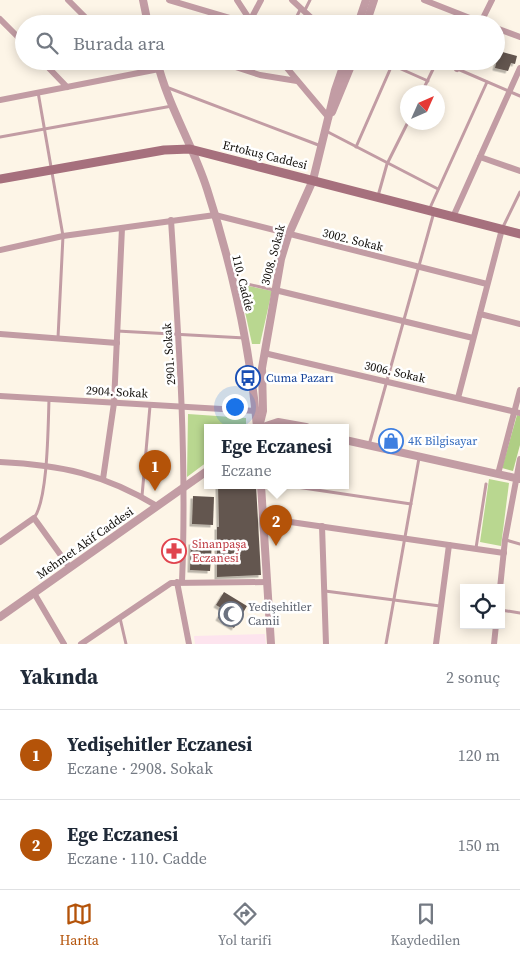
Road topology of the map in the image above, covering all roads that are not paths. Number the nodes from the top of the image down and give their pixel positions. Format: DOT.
graph roads {
  1 [pos="68,0"];
  2 [pos="143,0"];
  3 [pos="169,0"];
  4 [pos="237,0"];
  5 [pos="260,0"];
  6 [pos="292,0"];
  7 [pos="310,0"];
  8 [pos="366,0"];
  9 [pos="374,0"];
  10 [pos="424,0"];
  11 [pos="492,0"];
  12 [pos="441,3"];
  13 [pos="303,9"];
  14 [pos="83,15"];
  15 [pos="146,15"];
  16 [pos="217,15"];
  17 [pos="247,15"];
  18 [pos="254,15"];
  19 [pos="299,15"];
  20 [pos="309,15"];
  21 [pos="361,15"];
  22 [pos="369,15"];
  23 [pos="466,15"];
  24 [pos="485,15"];
  25 [pos="0,19"];
  26 [pos="505,31"];
  27 [pos="15,34"];
  28 [pos="520,37"];
  29 [pos="520,68"];
  30 [pos="51,70"];
  31 [pos="137,70"];
  32 [pos="160,70"];
  33 [pos="245,70"];
  34 [pos="288,70"];
  35 [pos="342,70"];
  36 [pos="350,70"];
  37 [pos="390,70"];
  38 [pos="403,70"];
  39 [pos="434,70"];
  40 [pos="459,70"];
  41 [pos="297,81"];
  42 [pos="428,81"];
  43 [pos="487,82"];
  44 [pos="426,85"];
  45 [pos="67,87"];
  46 [pos="165,87"];
  47 [pos="38,92"];
  48 [pos="509,92"];
  49 [pos="520,96"];
  50 [pos="0,100"];
  51 [pos="172,106"];
  52 [pos="329,118"];
  53 [pos="44,129"];
  54 [pos="404,130"];
  55 [pos="326,131"];
  56 [pos="0,137"];
  57 [pos="322,146"];
  58 [pos="356,147"];
  59 [pos="190,148"];
  60 [pos="480,157"];
  61 [pos="387,164"];
  62 [pos="51,170"];
  63 [pos="520,170"];
  64 [pos="0,179"];
  65 [pos="313,180"];
  66 [pos="438,189"];
  67 [pos="520,192"];
  68 [pos="378,197"];
  69 [pos="432,211"];
  70 [pos="214,215"];
  71 [pos="453,216"];
  72 [pos="171,220"];
  73 [pos="122,228"];
  74 [pos="502,229"];
  75 [pos="520,234"];
  76 [pos="63,236"];
  77 [pos="288,236"];
  78 [pos="0,250"];
  79 [pos="419,268"];
  80 [pos="231,280"];
  81 [pos="487,284"];
  82 [pos="275,290"];
  83 [pos="480,314"];
  84 [pos="404,321"];
  85 [pos="520,324"];
  86 [pos="117,331"];
  87 [pos="0,334"];
  88 [pos="179,334"];
  89 [pos="58,338"];
  90 [pos="246,338"];
  91 [pos="473,338"];
  92 [pos="117,343"];
  93 [pos="264,353"];
  94 [pos="387,382"];
  95 [pos="520,390"];
  96 [pos="0,396"];
  97 [pos="458,398"];
  98 [pos="49,399"];
  99 [pos="114,403"];
  100 [pos="150,405"];
  101 [pos="183,407"];
  102 [pos="259,411"];
  103 [pos="517,412"];
  104 [pos="283,422"];
  105 [pos="260,424"];
  106 [pos="268,424"];
  107 [pos="292,424"];
  108 [pos="349,441"];
  109 [pos="369,445"];
  110 [pos="419,457"];
  111 [pos="520,460"];
  112 [pos="0,462"];
  113 [pos="46,465"];
  114 [pos="204,473"];
  115 [pos="498,474"];
  116 [pos="104,479"];
  117 [pos="518,479"];
  118 [pos="486,484"];
  119 [pos="185,487"];
  120 [pos="261,489"];
  121 [pos="310,489"];
  122 [pos="142,497"];
  123 [pos="411,504"];
  124 [pos="157,506"];
  125 [pos="34,518"];
  126 [pos="264,518"];
  127 [pos="322,526"];
  128 [pos="405,538"];
  129 [pos="506,540"];
  130 [pos="0,542"];
  131 [pos="520,544"];
  132 [pos="449,545"];
  133 [pos="476,549"];
  134 [pos="504,553"];
  135 [pos="70,568"];
  136 [pos="180,582"];
  137 [pos="268,582"];
  138 [pos="500,584"];
  139 [pos="324,590"];
  140 [pos="34,593"];
  141 [pos="394,600"];
  142 [pos="441,606"];
  143 [pos="505,611"];
  144 [pos="520,613"];
  145 [pos="0,617"];
  146 [pos="120,617"];
  147 [pos="496,629"];
  148 [pos="64,644"];
  149 [pos="81,644"];
  150 [pos="126,644"];
  151 [pos="189,644"];
  152 [pos="271,644"];
  153 [pos="326,644"];
  154 [pos="386,644"];
  155 [pos="436,644"];
  156 [pos="494,644"];
  1 -- 14 [label="street"];
  2 -- 15 [label="street"];
  3 -- 16 [label="street"];
  4 -- 17 [label="street"];
  5 -- 18 [label="street"];
  6 -- 13 [label="street"];
  7 -- 13 [label="lane"];
  8 -- 21 [label="street"];
  9 -- 22 [label="street"];
  10 -- 12 [label="street"];
  11 -- 24 [label="street"];
  12 -- 23 [label="street"];
  13 -- 19 [label="lane"];
  13 -- 20 [label="street"];
  25 -- 27 [label="street"];
  26 -- 28 [label="street"];
  29 -- 48 [label="street"];
  30 -- 45 [label="street"];
  31 -- 45 [label="street"];
  32 -- 46 [label="street, 110. Cadde"];
  33 -- 41 [label="street"];
  34 -- 41 [label="street"];
  35 -- 52 [label="street"];
  36 -- 52 [label="street"];
  37 -- 58 [label="lane"];
  38 -- 42 [label="lane"];
  39 -- 42 [label="lane"];
  40 -- 43 [label="lane"];
  41 -- 52 [label="street"];
  42 -- 44 [label="lane"];
  43 -- 48 [label="lane"];
  43 -- 66 [label="lane"];
  45 -- 47 [label="street"];
  46 -- 51 [label="street, 110. Cadde"];
  46 -- 57 [label="lane"];
  47 -- 50 [label="street"];
  47 -- 53 [label="lane"];
  48 -- 49 [label="lane"];
  48 -- 60 [label="street"];
  51 -- 53 [label="lane"];
  51 -- 59 [label="street, 110. Cadde"];
  52 -- 55 [label="street, 3008. Sokak"];
  53 -- 56 [label="lane"];
  53 -- 62 [label="lane"];
  54 -- 61 [label="lane"];
  55 -- 57 [label="street, 3008. Sokak"];
  55 -- 58 [label="lane"];
  57 -- 65 [label="street, 3008. Sokak"];
  58 -- 61 [label="lane"];
  59 -- 62 [label="main road, Ertokuş Caddesi"];
  59 -- 65 [label="main road, Ertokuş Caddesi"];
  59 -- 70 [label="street, 110. Cadde"];
  60 -- 63 [label="street"];
  60 -- 71 [label="street"];
  61 -- 66 [label="lane"];
  61 -- 68 [label="lane"];
  62 -- 64 [label="main road, Ertokuş Caddesi"];
  62 -- 76 [label="lane"];
  65 -- 68 [label="main road, Ertokuş Caddesi"];
  65 -- 77 [label="street, 3008. Sokak"];
  66 -- 69 [label="lane"];
  67 -- 74 [label="lane"];
  68 -- 69 [label="main road, Ertokuş Caddesi"];
  69 -- 71 [label="main road, Ertokuş Caddesi"];
  69 -- 79 [label="lane"];
  70 -- 72 [label="street"];
  70 -- 77 [label="street, 3002. Sokak"];
  70 -- 80 [label="street, 110. Cadde"];
  71 -- 74 [label="main road, Ertokuş Caddesi"];
  72 -- 73 [label="street"];
  72 -- 88 [label="street, 2901. Sokak"];
  73 -- 76 [label="street"];
  73 -- 86 [label="street"];
  74 -- 75 [label="main road, Ertokuş Caddesi"];
  74 -- 81 [label="street"];
  76 -- 78 [label="street"];
  76 -- 89 [label="lane"];
  77 -- 79 [label="street, 3002. Sokak"];
  77 -- 82 [label="street, 3008. Sokak"];
  79 -- 81 [label="street, 3002. Sokak"];
  79 -- 84 [label="lane"];
  80 -- 82 [label="lane"];
  80 -- 90 [label="street, 110. Cadde"];
  81 -- 83 [label="street"];
  82 -- 84 [label="street"];
  82 -- 93 [label="street, 3008. Sokak"];
  83 -- 85 [label="street"];
  83 -- 91 [label="street"];
  84 -- 91 [label="street"];
  84 -- 94 [label="lane"];
  86 -- 88 [label="lane"];
  86 -- 92 [label="street"];
  87 -- 89 [label="street"];
  88 -- 90 [label="lane"];
  88 -- 101 [label="street, 2901. Sokak"];
  89 -- 92 [label="street"];
  90 -- 102 [label="street, 110. Cadde"];
  91 -- 97 [label="street"];
  92 -- 99 [label="street"];
  93 -- 94 [label="street, 3006. Sokak"];
  93 -- 102 [label="street, 3008. Sokak"];
  94 -- 97 [label="street, 3006. Sokak"];
  94 -- 109 [label="lane"];
  95 -- 103 [label="street"];
  96 -- 98 [label="street, 2904. Sokak"];
  97 -- 103 [label="street, 3006. Sokak"];
  98 -- 99 [label="street, 2904. Sokak"];
  98 -- 113 [label="lane"];
  99 -- 100 [label="street, 2904. Sokak"];
  99 -- 116 [label="street"];
  100 -- 101 [label="street, 2904. Sokak"];
  100 -- 122 [label="lane"];
  101 -- 102 [label="street, 2904. Sokak"];
  101 -- 119 [label="street, 2901. Sokak"];
  102 -- 104 [label="street"];
  102 -- 105 [label="street, 110. Cadde"];
  103 -- 115 [label="street"];
  104 -- 106 [label="street"];
  104 -- 107 [label="street"];
  108 -- 109 [label="street"];
  109 -- 110 [label="street"];
  110 -- 115 [label="street"];
  110 -- 123 [label="lane"];
  111 -- 117 [label="street"];
  112 -- 113 [label="street"];
  113 -- 116 [label="street"];
  113 -- 125 [label="lane"];
  114 -- 119 [label="street, Mehmet Akif Caddesi"];
  115 -- 117 [label="street"];
  116 -- 122 [label="street"];
  117 -- 129 [label="street"];
  118 -- 133 [label="lane"];
  119 -- 124 [label="street, Mehmet Akif Caddesi"];
  119 -- 136 [label="street, 2901. Sokak"];
  120 -- 126 [label="street"];
  121 -- 123 [label="lane"];
  122 -- 124 [label="street"];
  123 -- 128 [label="lane"];
  124 -- 135 [label="street, Mehmet Akif Caddesi"];
  125 -- 130 [label="street"];
  125 -- 135 [label="street"];
  126 -- 127 [label="street"];
  126 -- 137 [label="street"];
  127 -- 128 [label="street"];
  127 -- 139 [label="street"];
  128 -- 132 [label="street"];
  128 -- 141 [label="lane"];
  129 -- 131 [label="lane"];
  129 -- 134 [label="street"];
  132 -- 133 [label="street"];
  132 -- 142 [label="street"];
  133 -- 134 [label="street"];
  134 -- 138 [label="street"];
  135 -- 140 [label="street, Mehmet Akif Caddesi"];
  136 -- 137 [label="street"];
  136 -- 146 [label="street"];
  136 -- 151 [label="street, 2901. Sokak"];
  137 -- 152 [label="street"];
  139 -- 141 [label="lane"];
  139 -- 153 [label="street"];
  140 -- 145 [label="street, Mehmet Akif Caddesi"];
  140 -- 148 [label="street"];
  141 -- 142 [label="lane"];
  141 -- 154 [label="lane"];
  142 -- 155 [label="street"];
  143 -- 144 [label="lane"];
  146 -- 149 [label="street"];
  146 -- 150 [label="lane"];
  147 -- 156 [label="street"];
}
